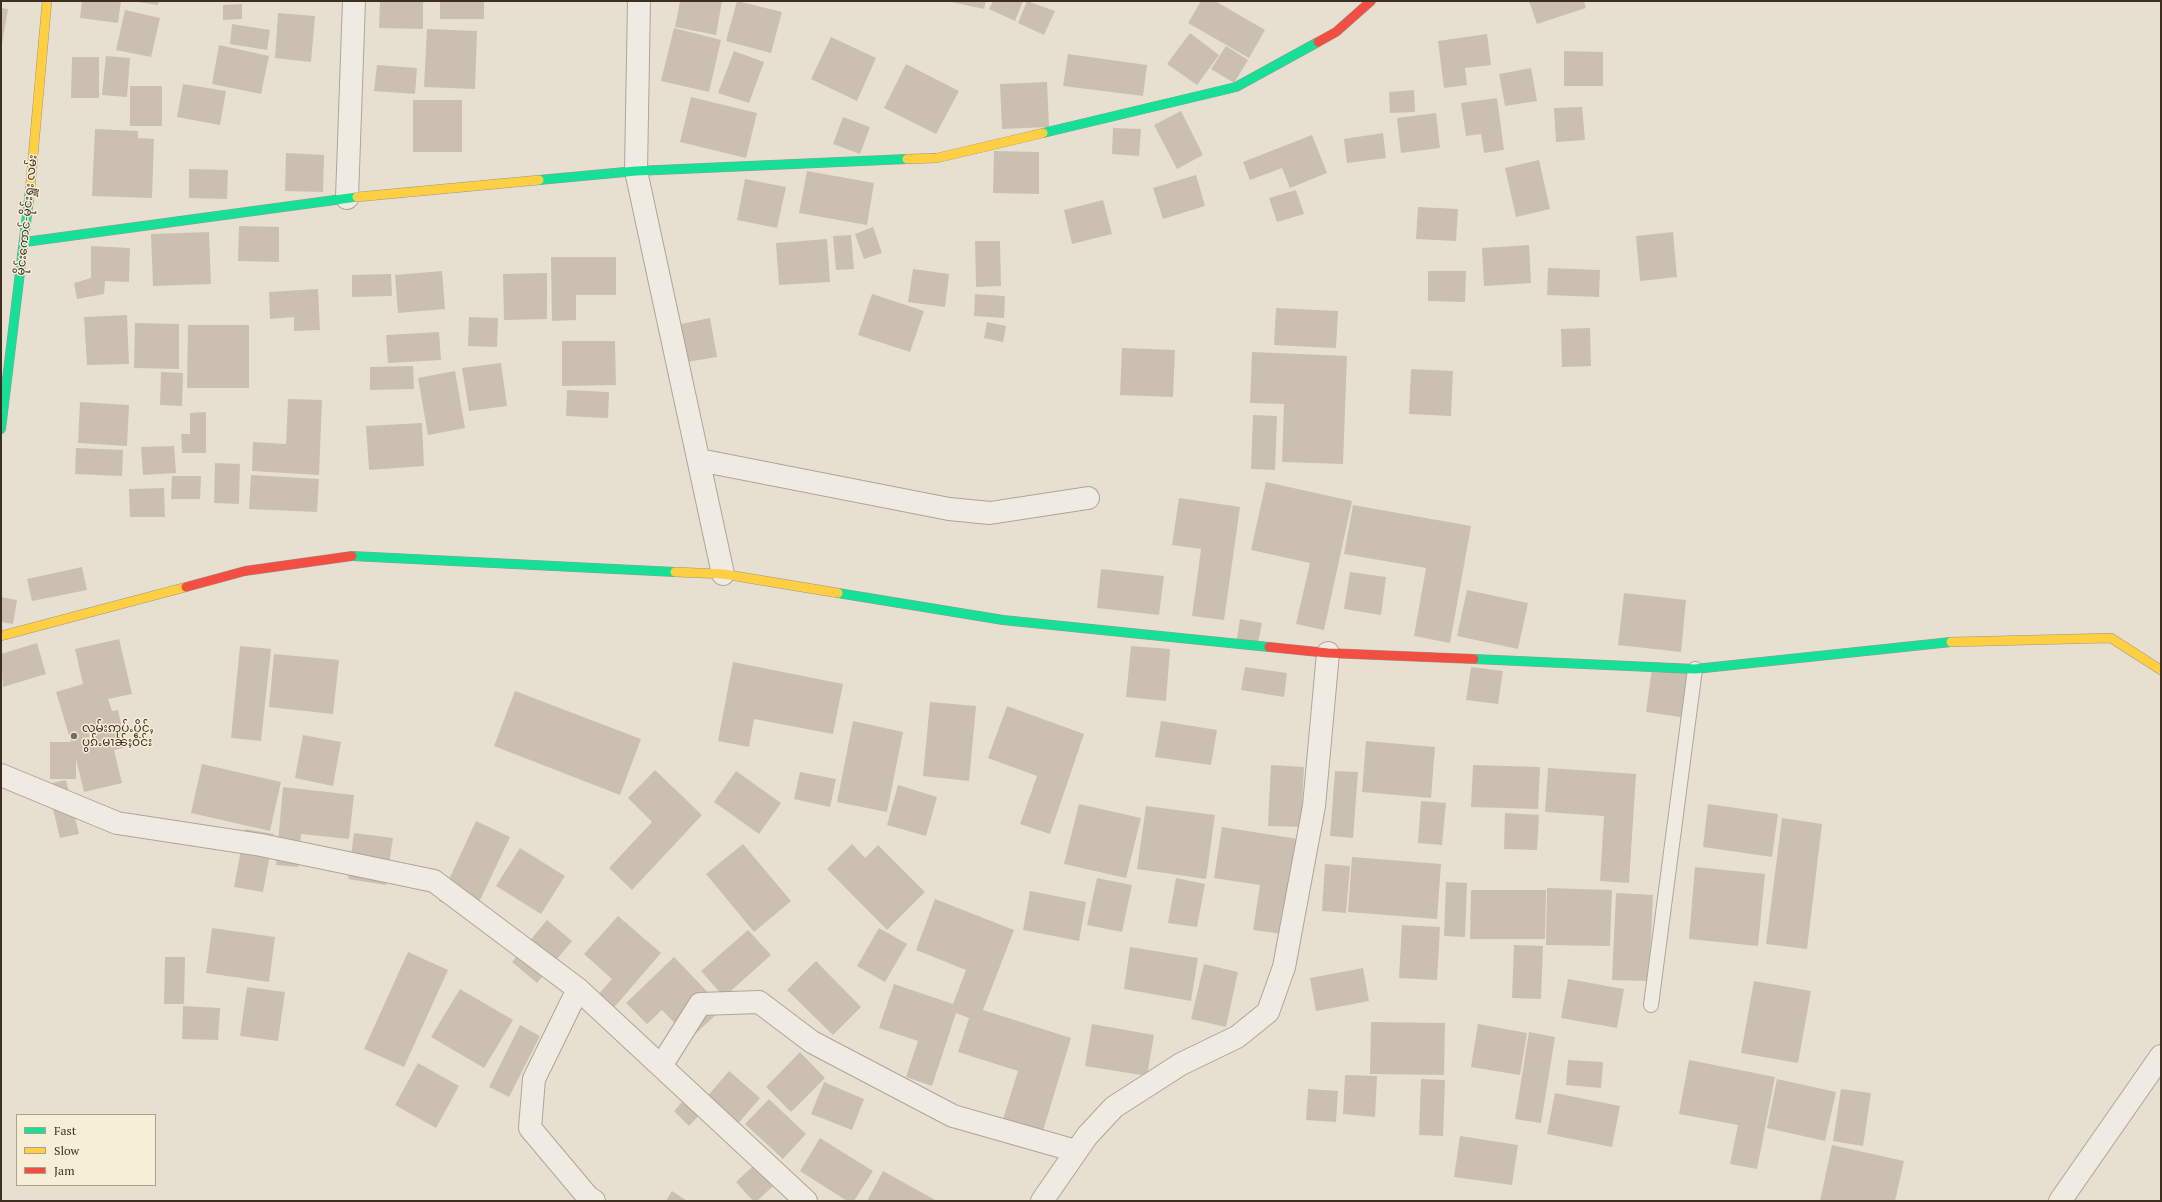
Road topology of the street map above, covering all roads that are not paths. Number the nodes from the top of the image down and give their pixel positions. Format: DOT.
graph roads {
  1 [pos="47,1"];
  2 [pos="354,1"];
  3 [pos="639,1"];
  4 [pos="1371,1"];
  5 [pos="636,171"];
  6 [pos="348,198"];
  7 [pos="25,242"];
  8 [pos="1,429"];
  9 [pos="698,460"];
  10 [pos="1088,498"];
  11 [pos="722,574"];
  12 [pos="1,636"];
  13 [pos="1328,653"];
  14 [pos="1695,669"];
  15 [pos="2161,670"];
  16 [pos="1,775"];
  17 [pos="578,988"];
  18 [pos="1651,1005"];
  19 [pos="2161,1056"];
  20 [pos="661,1066"];
  21 [pos="1076,1151"];
  22 [pos="594,1201"];
  23 [pos="806,1201"];
  24 [pos="1042,1201"];
  25 [pos="2060,1201"];
  1 -- 7 [label="street, မိုင်းကောင်-မိုင်းရှူး လမ်း"];
  2 -- 6 [label="street"];
  3 -- 5 [label="street"];
  4 -- 5 [label="street"];
  5 -- 6 [label="street"];
  5 -- 9 [label="street"];
  6 -- 7 [label="street"];
  7 -- 8 [label="street, မိုင်းကောင်-မိုင်းရှူး လမ်း"];
  9 -- 10 [label="street"];
  9 -- 11 [label="street"];
  11 -- 12 [label="street"];
  11 -- 13 [label="street"];
  13 -- 14 [label="street"];
  13 -- 21 [label="street"];
  14 -- 15 [label="street"];
  14 -- 18 [label="lane"];
  16 -- 17 [label="street"];
  17 -- 20 [label="street"];
  17 -- 22 [label="street"];
  19 -- 25 [label="street"];
  20 -- 21 [label="street"];
  20 -- 23 [label="street"];
  21 -- 24 [label="street"];
}
